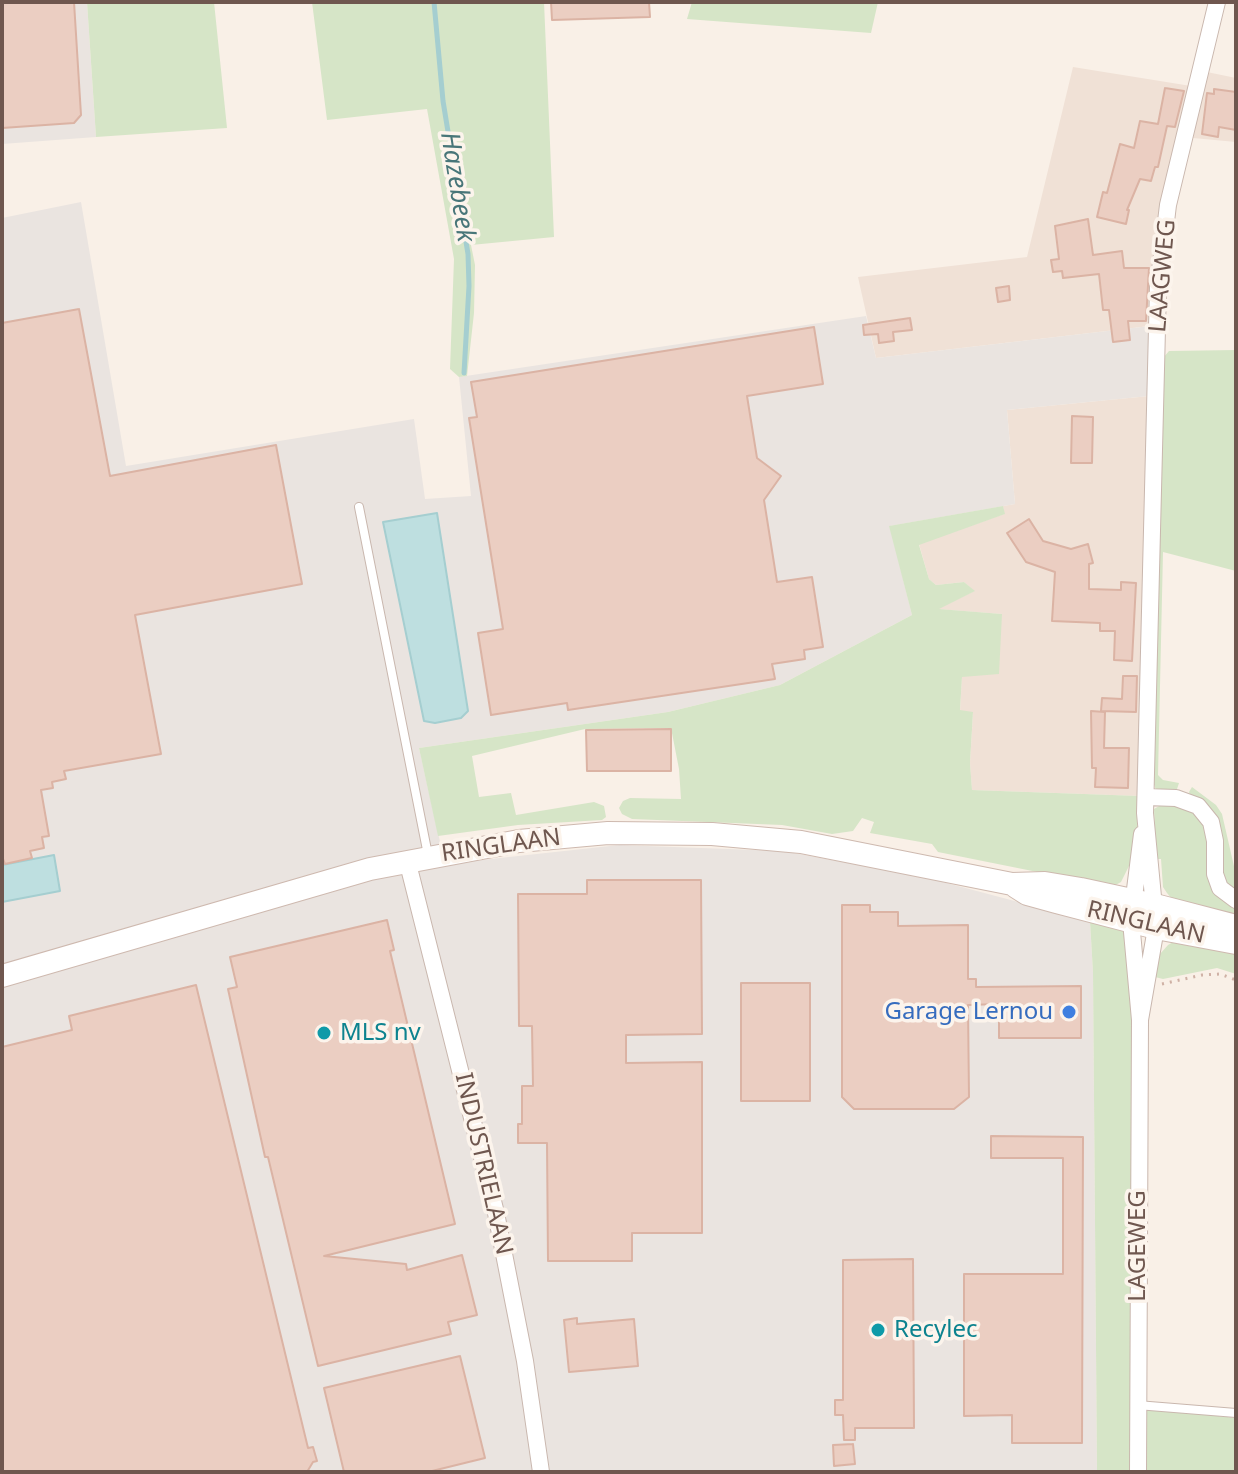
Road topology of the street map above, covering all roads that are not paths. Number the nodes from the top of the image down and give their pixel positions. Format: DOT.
graph roads {
  1 [pos="1217,2"];
  2 [pos="359,507"];
  3 [pos="1152,555"];
  4 [pos="1146,805"];
  5 [pos="418,858"];
  6 [pos="1236,900"];
  7 [pos="1155,905"];
  8 [pos="1131,911"];
  9 [pos="1236,926"];
  10 [pos="1156,928"];
  11 [pos="1236,943"];
  12 [pos="2,976"];
  13 [pos="1140,1020"];
  14 [pos="1137,1405"];
  15 [pos="1236,1413"];
  16 [pos="541,1472"];
  17 [pos="1138,1472"];
  1 -- 3 [label="street, LAAGWEG"];
  2 -- 5 [label="lane"];
  3 -- 4 [label="street, LAGEWEG"];
  4 -- 6 [label="street"];
  4 -- 7 [label="street, LAGEWEG"];
  4 -- 8 [label="street, LAGEWEG"];
  5 -- 8 [label="main road, RINGLAAN"];
  5 -- 12 [label="main road, RINGLAAN"];
  5 -- 16 [label="street, INDUSTRIELAAN"];
  7 -- 8 [label="main road, RINGLAAN"];
  7 -- 9 [label="main road, RINGLAAN"];
  7 -- 10 [label="street, LAGEWEG"];
  8 -- 10 [label="main road, RINGLAAN"];
  8 -- 13 [label="street, LAGEWEG"];
  10 -- 11 [label="main road, RINGLAAN"];
  10 -- 13 [label="street, LAGEWEG"];
  13 -- 14 [label="street, LAGEWEG"];
  14 -- 15 [label="lane"];
  14 -- 17 [label="street, LAGEWEG"];
}
